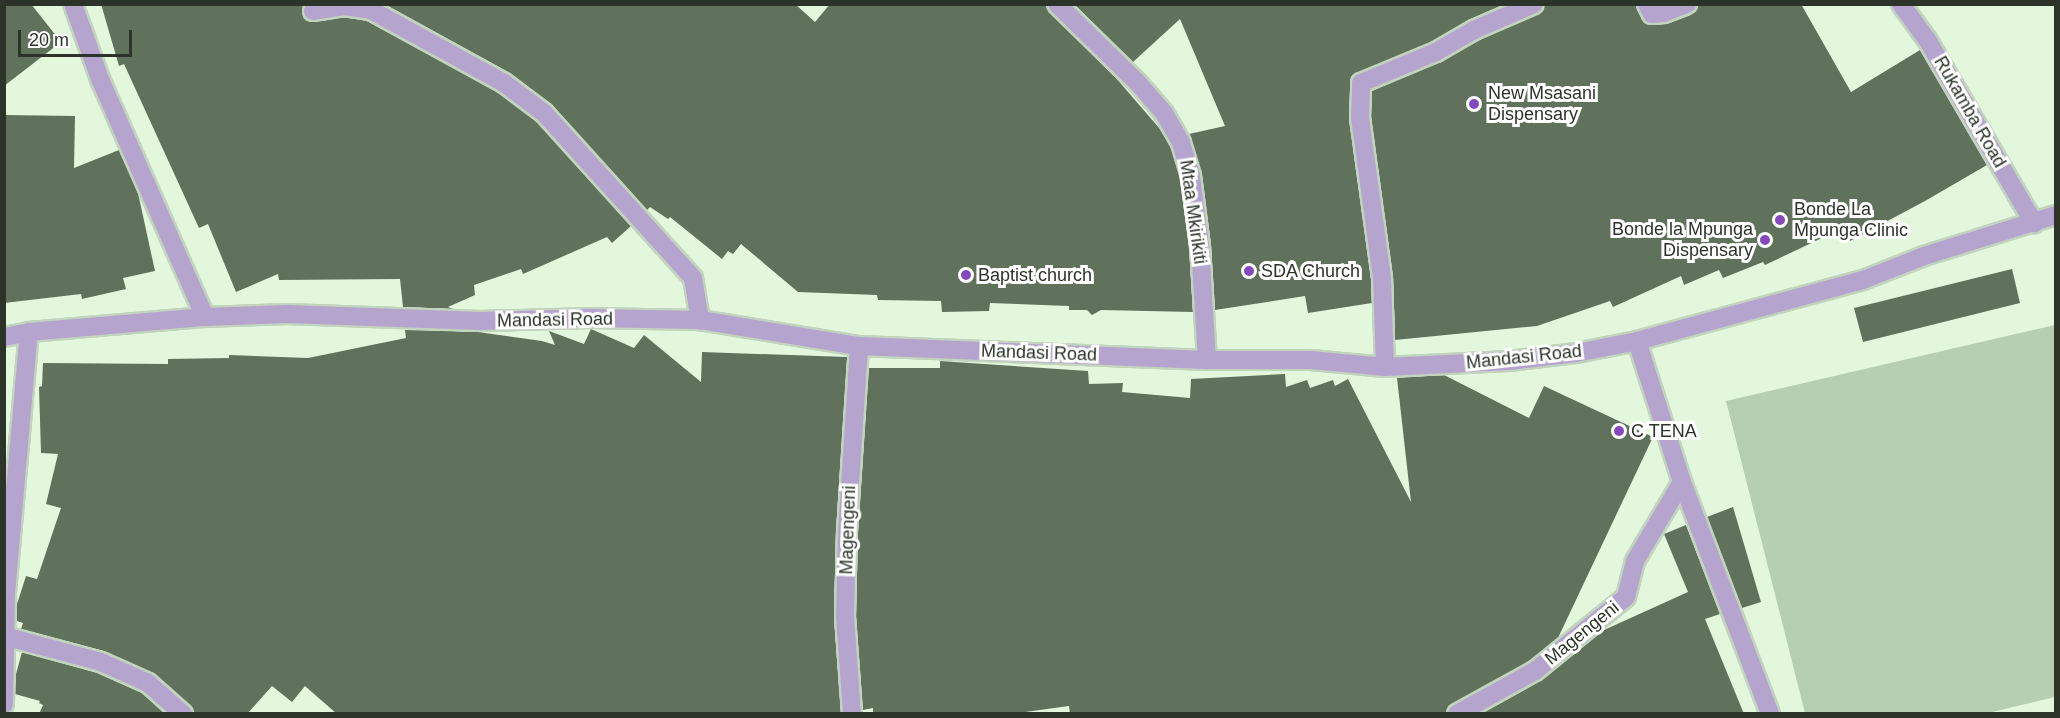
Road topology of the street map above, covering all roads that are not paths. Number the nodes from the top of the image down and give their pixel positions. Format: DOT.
graph roads {
  1 [pos="74,4"];
  2 [pos="1057,4"];
  3 [pos="1534,4"];
  4 [pos="1647,4"];
  5 [pos="1687,4"];
  6 [pos="1900,4"];
  7 [pos="313,11"];
  8 [pos="2055,215"];
  9 [pos="2034,223"];
  10 [pos="205,317"];
  11 [pos="700,320"];
  12 [pos="29,332"];
  13 [pos="4,337"];
  14 [pos="1636,341"];
  15 [pos="859,346"];
  16 [pos="1207,360"];
  17 [pos="1385,367"];
  18 [pos="1682,482"];
  19 [pos="5,636"];
  20 [pos="4,704"];
  21 [pos="183,714"];
  22 [pos="852,714"];
  23 [pos="1457,714"];
  24 [pos="1770,714"];
  1 -- 10 [label="street"];
  2 -- 16 [label="street, Mtaa Mkirikiti"];
  3 -- 17 [label="street"];
  4 -- 5 [label="street"];
  6 -- 9 [label="street, Rukamba Road"];
  7 -- 11 [label="street"];
  8 -- 9 [label="street, Mandasi Road"];
  9 -- 14 [label="street, Mandasi Road"];
  10 -- 11 [label="street, Mandasi Road"];
  10 -- 12 [label="street, Mandasi Road"];
  11 -- 15 [label="street, Mandasi Road"];
  12 -- 13 [label="street, Mandasi Road"];
  12 -- 19 [label="street"];
  14 -- 17 [label="street, Mandasi Road"];
  14 -- 18 [label="street"];
  15 -- 16 [label="street, Mandasi Road"];
  15 -- 22 [label="street, Magengeni"];
  16 -- 17 [label="street, Mandasi Road"];
  18 -- 23 [label="street, Magengeni"];
  18 -- 24 [label="street"];
  19 -- 20 [label="street"];
  19 -- 21 [label="street"];
}
